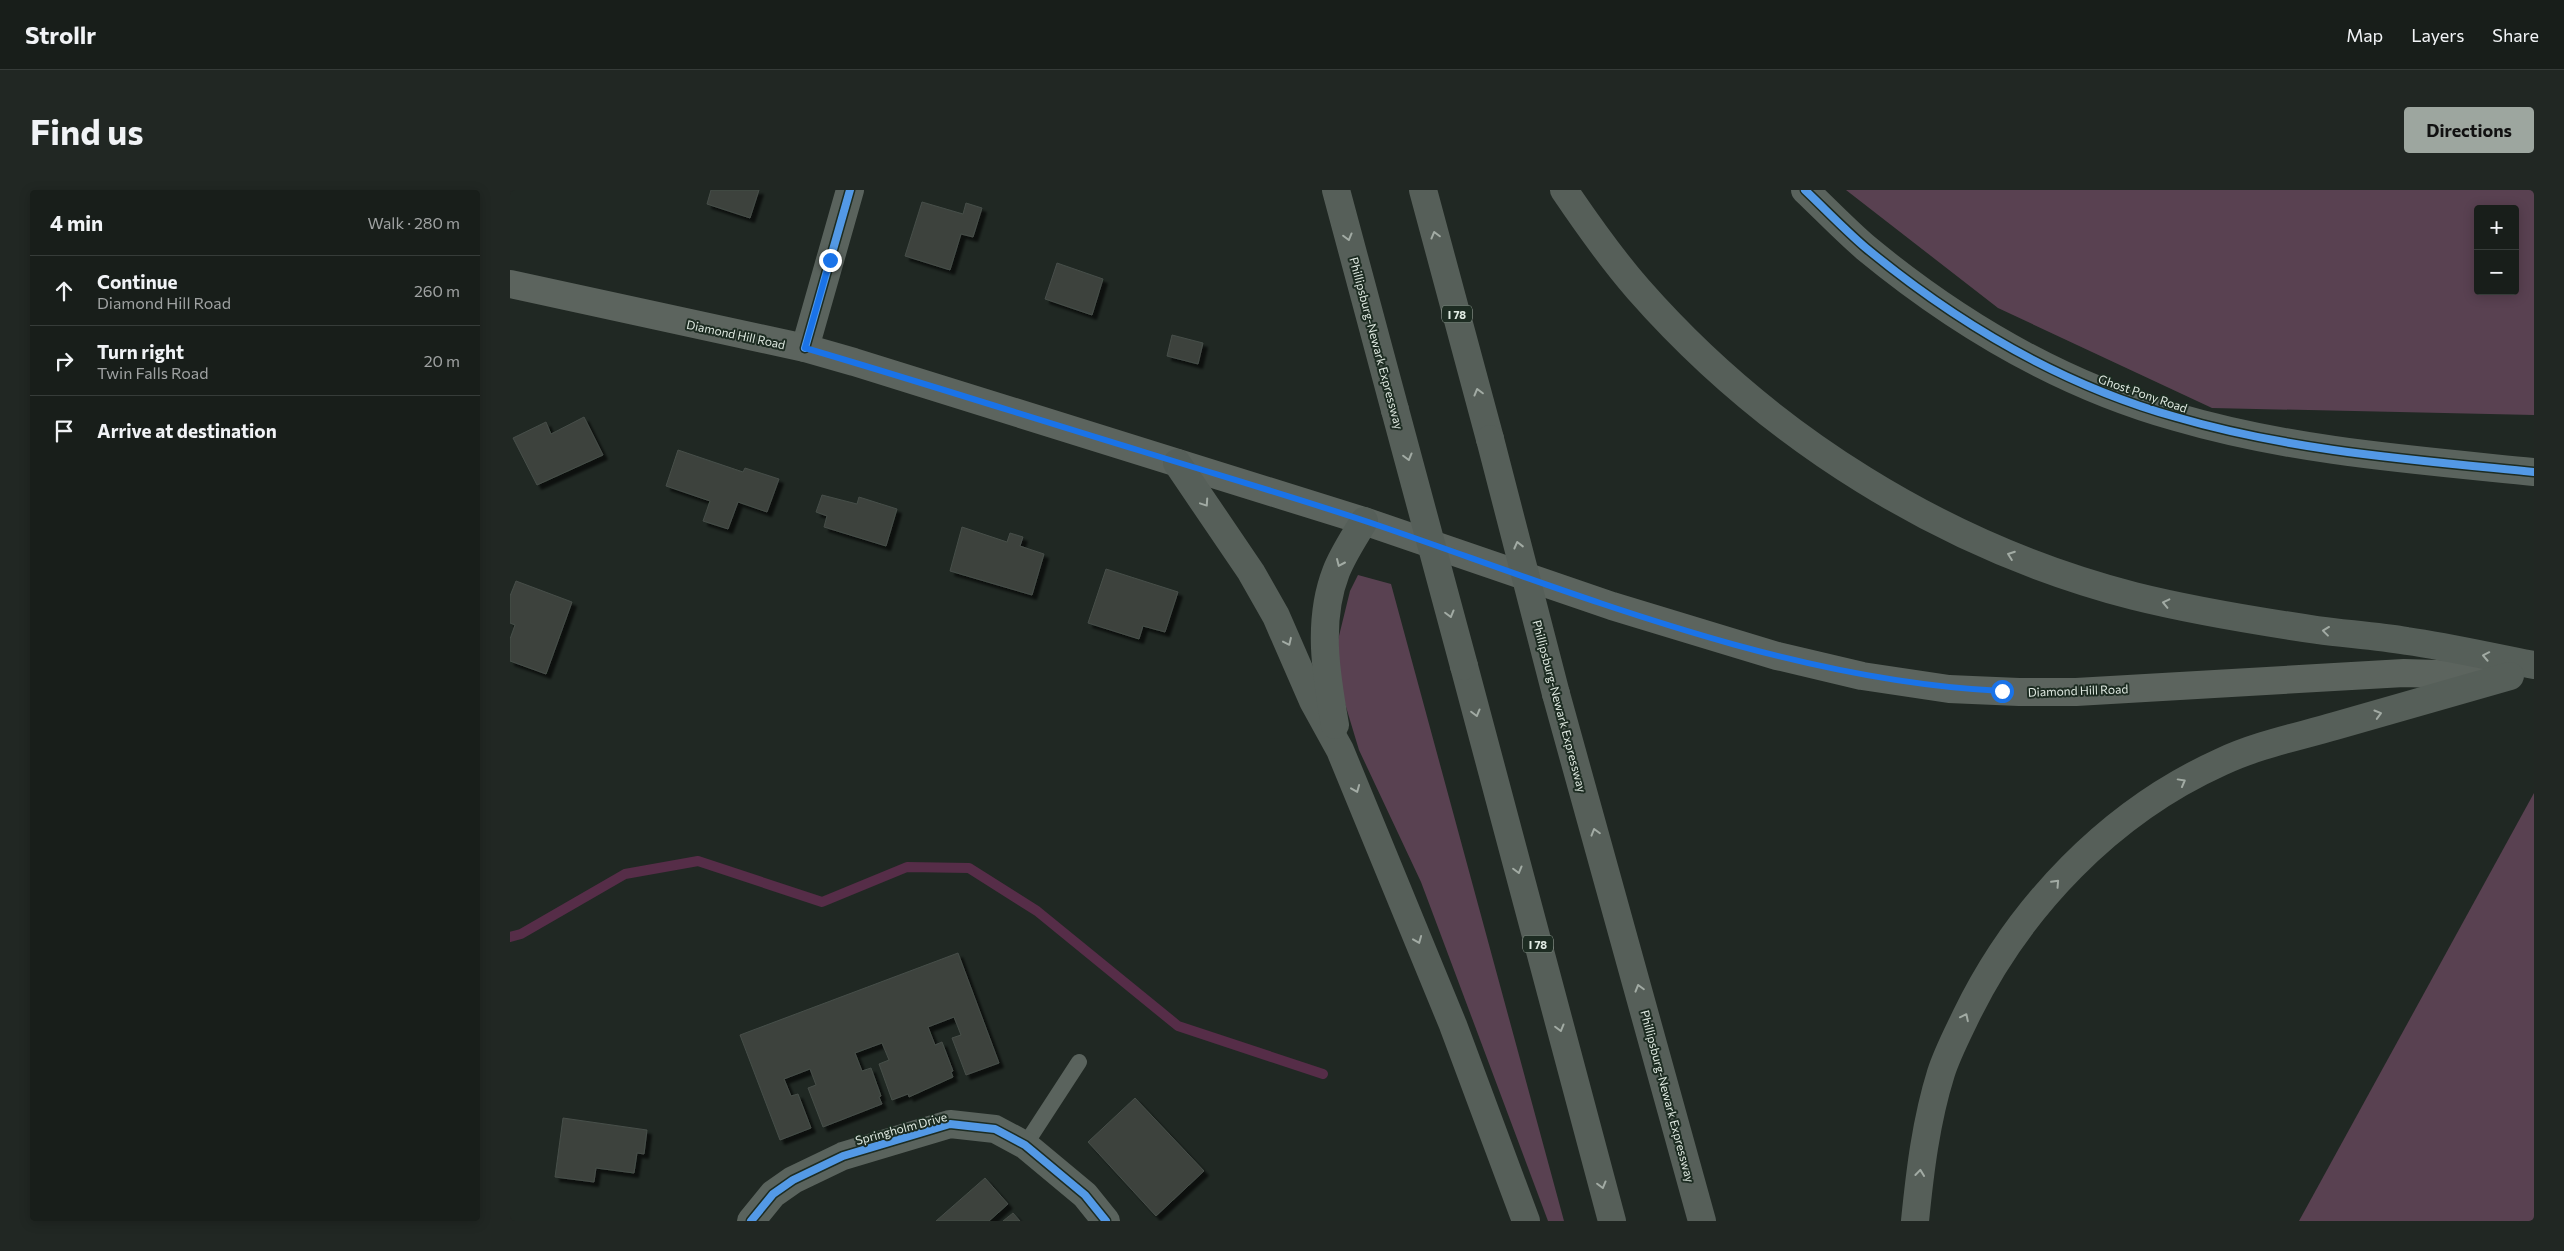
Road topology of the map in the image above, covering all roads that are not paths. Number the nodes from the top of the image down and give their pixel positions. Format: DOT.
graph roads {
  1 [pos="850,190"];
  2 [pos="1336,190"];
  3 [pos="1423,190"];
  4 [pos="1564,190"];
  5 [pos="1805,190"];
  6 [pos="510,284"];
  7 [pos="805,348"];
  8 [pos="1177,463"];
  9 [pos="2534,472"];
  10 [pos="1364,521"];
  11 [pos="2534,665"];
  12 [pos="2522,675"];
  13 [pos="1340,750"];
  14 [pos="1079,1062"];
  15 [pos="1025,1146"];
  16 [pos="752,1221"];
  17 [pos="1106,1221"];
  18 [pos="1526,1221"];
  19 [pos="1612,1221"];
  20 [pos="1702,1221"];
  21 [pos="1915,1221"];
  1 -- 7 [label="street"];
  2 -- 19 [label="highway, Phillipsburg-Newark Expressway / I 78, one-way, bridge"];
  20 -- 3 [label="highway, Phillipsburg-Newark Expressway / I 78, one-way, bridge"];
  11 -- 4 [label="highway, one-way"];
  5 -- 9 [label="street, Ghost Pony Road"];
  6 -- 7 [label="main road, Diamond Hill Road"];
  7 -- 8 [label="main road, Diamond Hill Road"];
  8 -- 10 [label="main road, Diamond Hill Road"];
  8 -- 13 [label="highway, one-way"];
  10 -- 12 [label="main road, Diamond Hill Road"];
  10 -- 13 [label="highway, one-way"];
  21 -- 12 [label="highway, one-way"];
  13 -- 18 [label="highway, one-way"];
  14 -- 15 [label="lane"];
  15 -- 16 [label="street, Springholm Drive"];
  15 -- 17 [label="street, Springholm Drive"];
}
